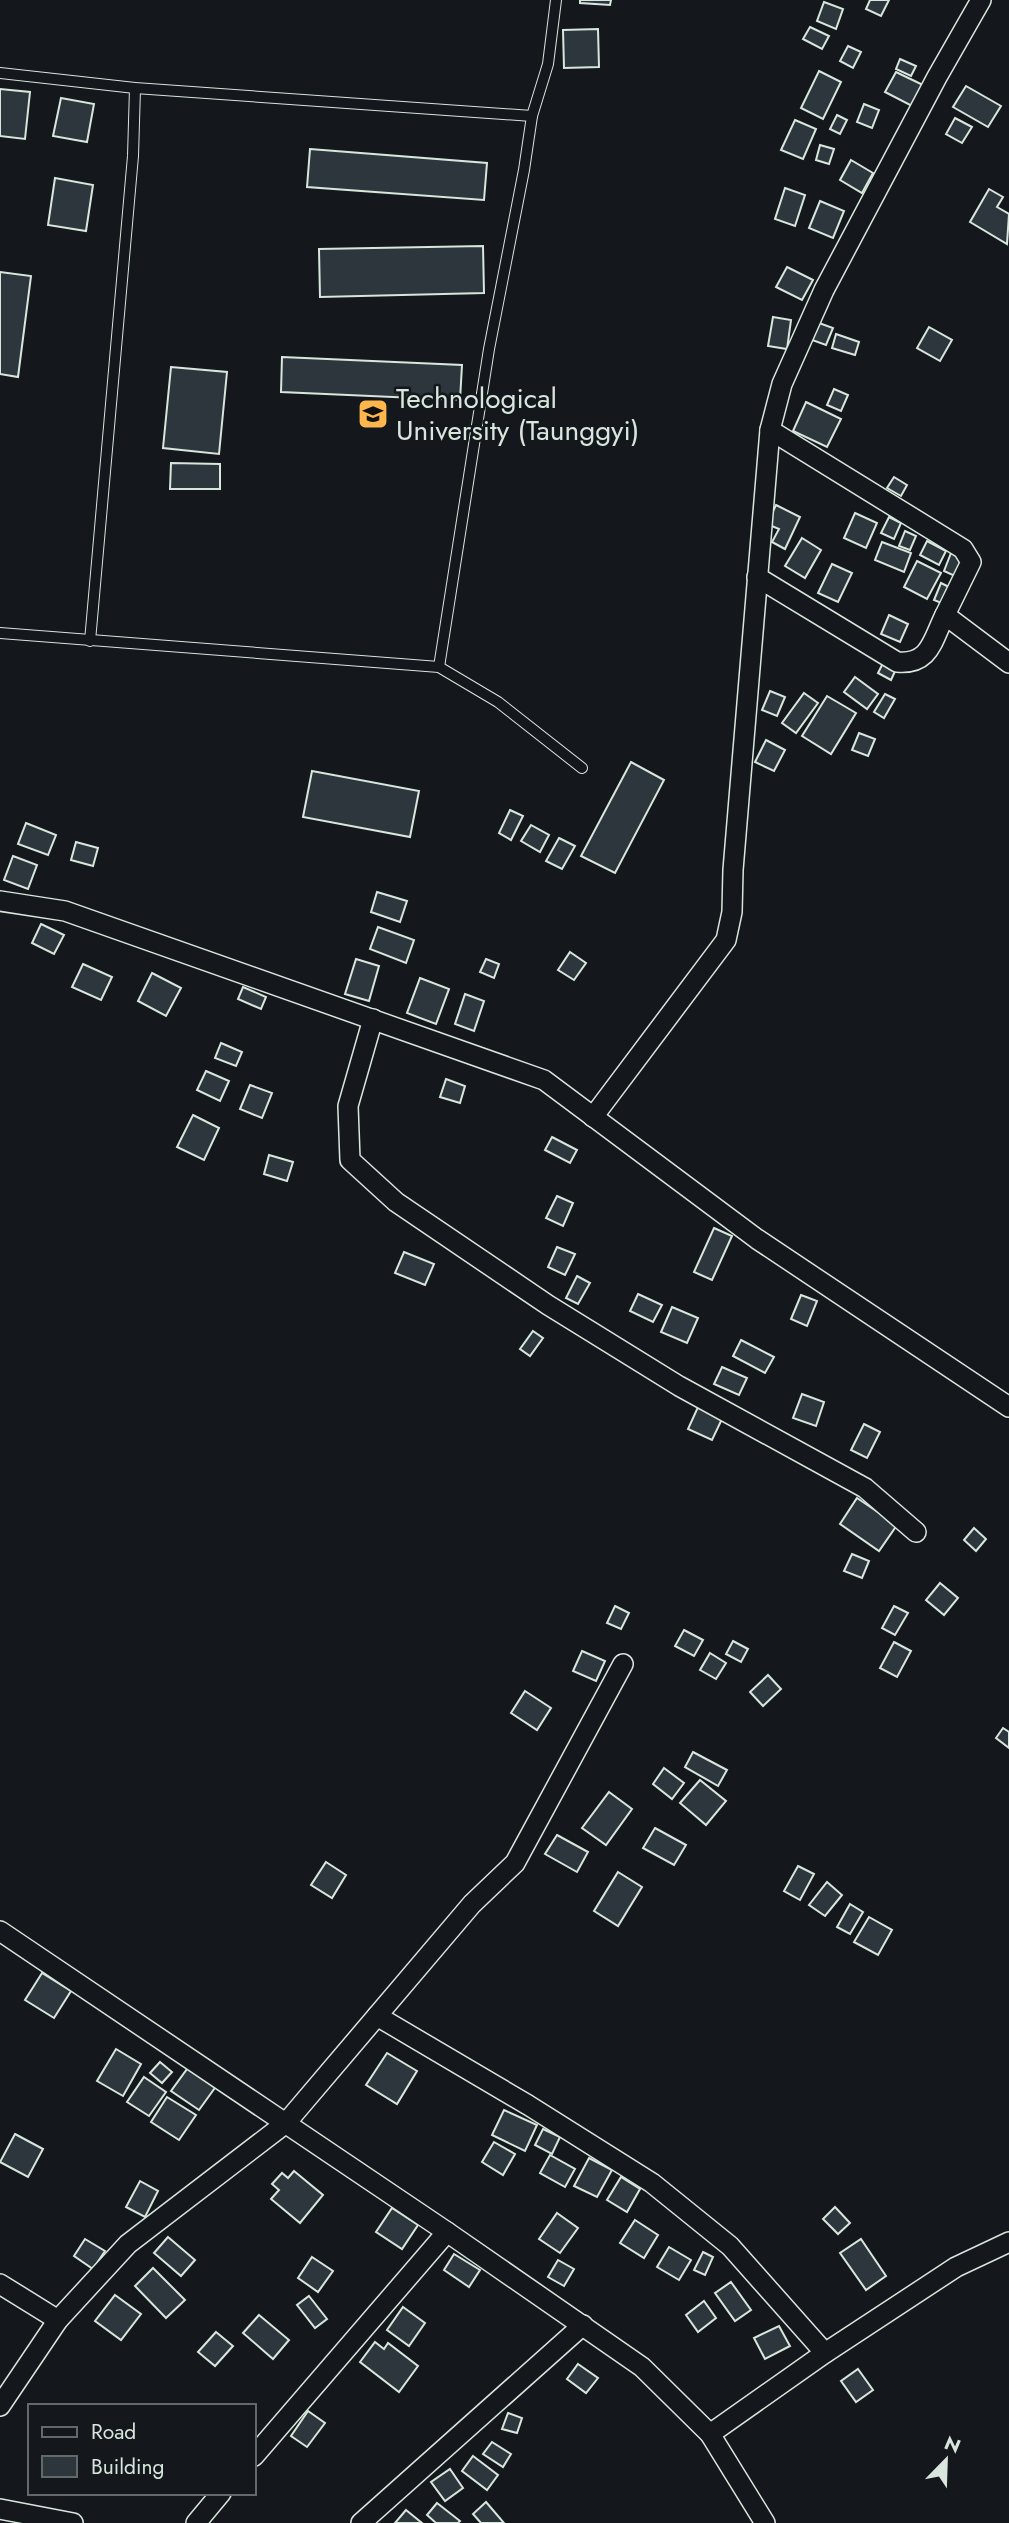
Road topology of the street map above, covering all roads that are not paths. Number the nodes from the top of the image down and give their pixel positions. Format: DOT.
graph roads {
  1 [pos="556,0"];
  2 [pos="981,0"];
  3 [pos="0,73"];
  4 [pos="135,88"];
  5 [pos="532,116"];
  6 [pos="770,430"];
  7 [pos="757,577"];
  8 [pos="945,615"];
  9 [pos="0,633"];
  10 [pos="90,640"];
  11 [pos="1009,663"];
  12 [pos="439,667"];
  13 [pos="582,768"];
  14 [pos="0,901"];
  15 [pos="373,1019"];
  16 [pos="593,1117"];
  17 [pos="1009,1407"];
  18 [pos="916,1532"];
  19 [pos="623,1664"];
  20 [pos="0,1931"];
  21 [pos="377,2016"];
  22 [pos="286,2123"];
  23 [pos="447,2232"];
  24 [pos="1009,2242"];
  25 [pos="0,2284"];
  26 [pos="58,2320"];
  27 [pos="583,2325"];
  28 [pos="825,2353"];
  29 [pos="0,2406"];
  30 [pos="710,2434"];
  31 [pos="256,2454"];
  32 [pos="219,2495"];
  33 [pos="0,2509"];
  34 [pos="73,2523"];
  35 [pos="195,2523"];
  36 [pos="361,2523"];
  37 [pos="765,2523"];
  1 -- 5 [label="lane"];
  2 -- 6 [label="street"];
  3 -- 4 [label="lane"];
  4 -- 5 [label="lane"];
  4 -- 10 [label="lane"];
  5 -- 12 [label="lane"];
  6 -- 7 [label="street"];
  6 -- 8 [label="street"];
  7 -- 8 [label="street"];
  7 -- 16 [label="street"];
  8 -- 11 [label="street"];
  9 -- 10 [label="lane"];
  10 -- 12 [label="lane"];
  12 -- 13 [label="lane"];
  14 -- 15 [label="street"];
  15 -- 16 [label="street"];
  15 -- 18 [label="street"];
  16 -- 17 [label="street"];
  19 -- 21 [label="street"];
  20 -- 22 [label="street"];
  21 -- 22 [label="street"];
  21 -- 28 [label="street"];
  22 -- 23 [label="street"];
  22 -- 26 [label="street"];
  23 -- 27 [label="street"];
  23 -- 31 [label="street"];
  24 -- 28 [label="street"];
  25 -- 26 [label="street"];
  26 -- 29 [label="street"];
  27 -- 30 [label="street"];
  27 -- 36 [label="street"];
  28 -- 30 [label="street"];
  30 -- 37 [label="street"];
  32 -- 35 [label="street"];
  33 -- 34 [label="street"];
}
